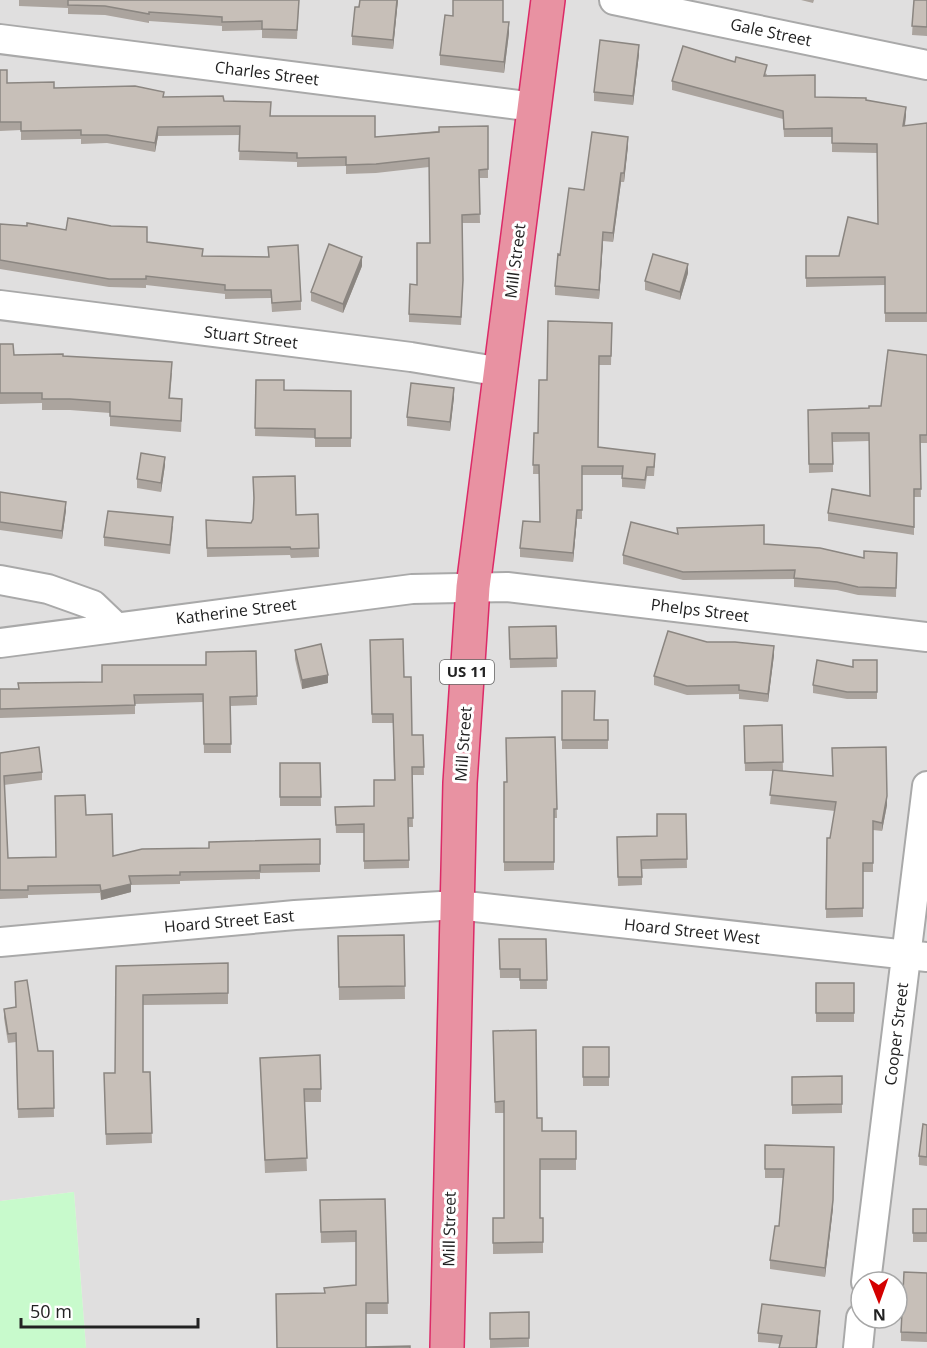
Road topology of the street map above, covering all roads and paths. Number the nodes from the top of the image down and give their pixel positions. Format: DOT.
graph roads {
  1 [pos="548,0"];
  2 [pos="614,0"];
  3 [pos="0,39"];
  4 [pos="927,64"];
  5 [pos="534,107"];
  6 [pos="0,305"];
  7 [pos="502,372"];
  8 [pos="0,580"];
  9 [pos="473,587"];
  10 [pos="116,627"];
  11 [pos="927,637"];
  12 [pos="0,643"];
  13 [pos="927,786"];
  14 [pos="457,905"];
  15 [pos="0,942"];
  16 [pos="916,955"];
  17 [pos="868,1270"];
  18 [pos="860,1330"];
  19 [pos="447,1348"];
  20 [pos="858,1348"];
  1 -- 5 [label="highway, Mill Street / US 11"];
  2 -- 4 [label="street, Gale Street"];
  3 -- 5 [label="street, Charles Street"];
  5 -- 7 [label="highway, Mill Street / US 11"];
  6 -- 7 [label="street, Stuart Street"];
  7 -- 9 [label="highway, Mill Street / US 11"];
  8 -- 10 [label="street"];
  9 -- 10 [label="street, Katherine Street"];
  9 -- 11 [label="street, Phelps Street"];
  9 -- 14 [label="highway, Mill Street / US 11"];
  10 -- 12 [label="street, Katherine Street"];
  13 -- 16 [label="street, Cooper Street"];
  14 -- 15 [label="street, Hoard Street East"];
  14 -- 16 [label="street, Hoard Street West"];
  14 -- 19 [label="highway, Mill Street / US 11"];
  16 -- 17 [label="street, Cooper Street"];
  18 -- 20 [label="street"];
}
